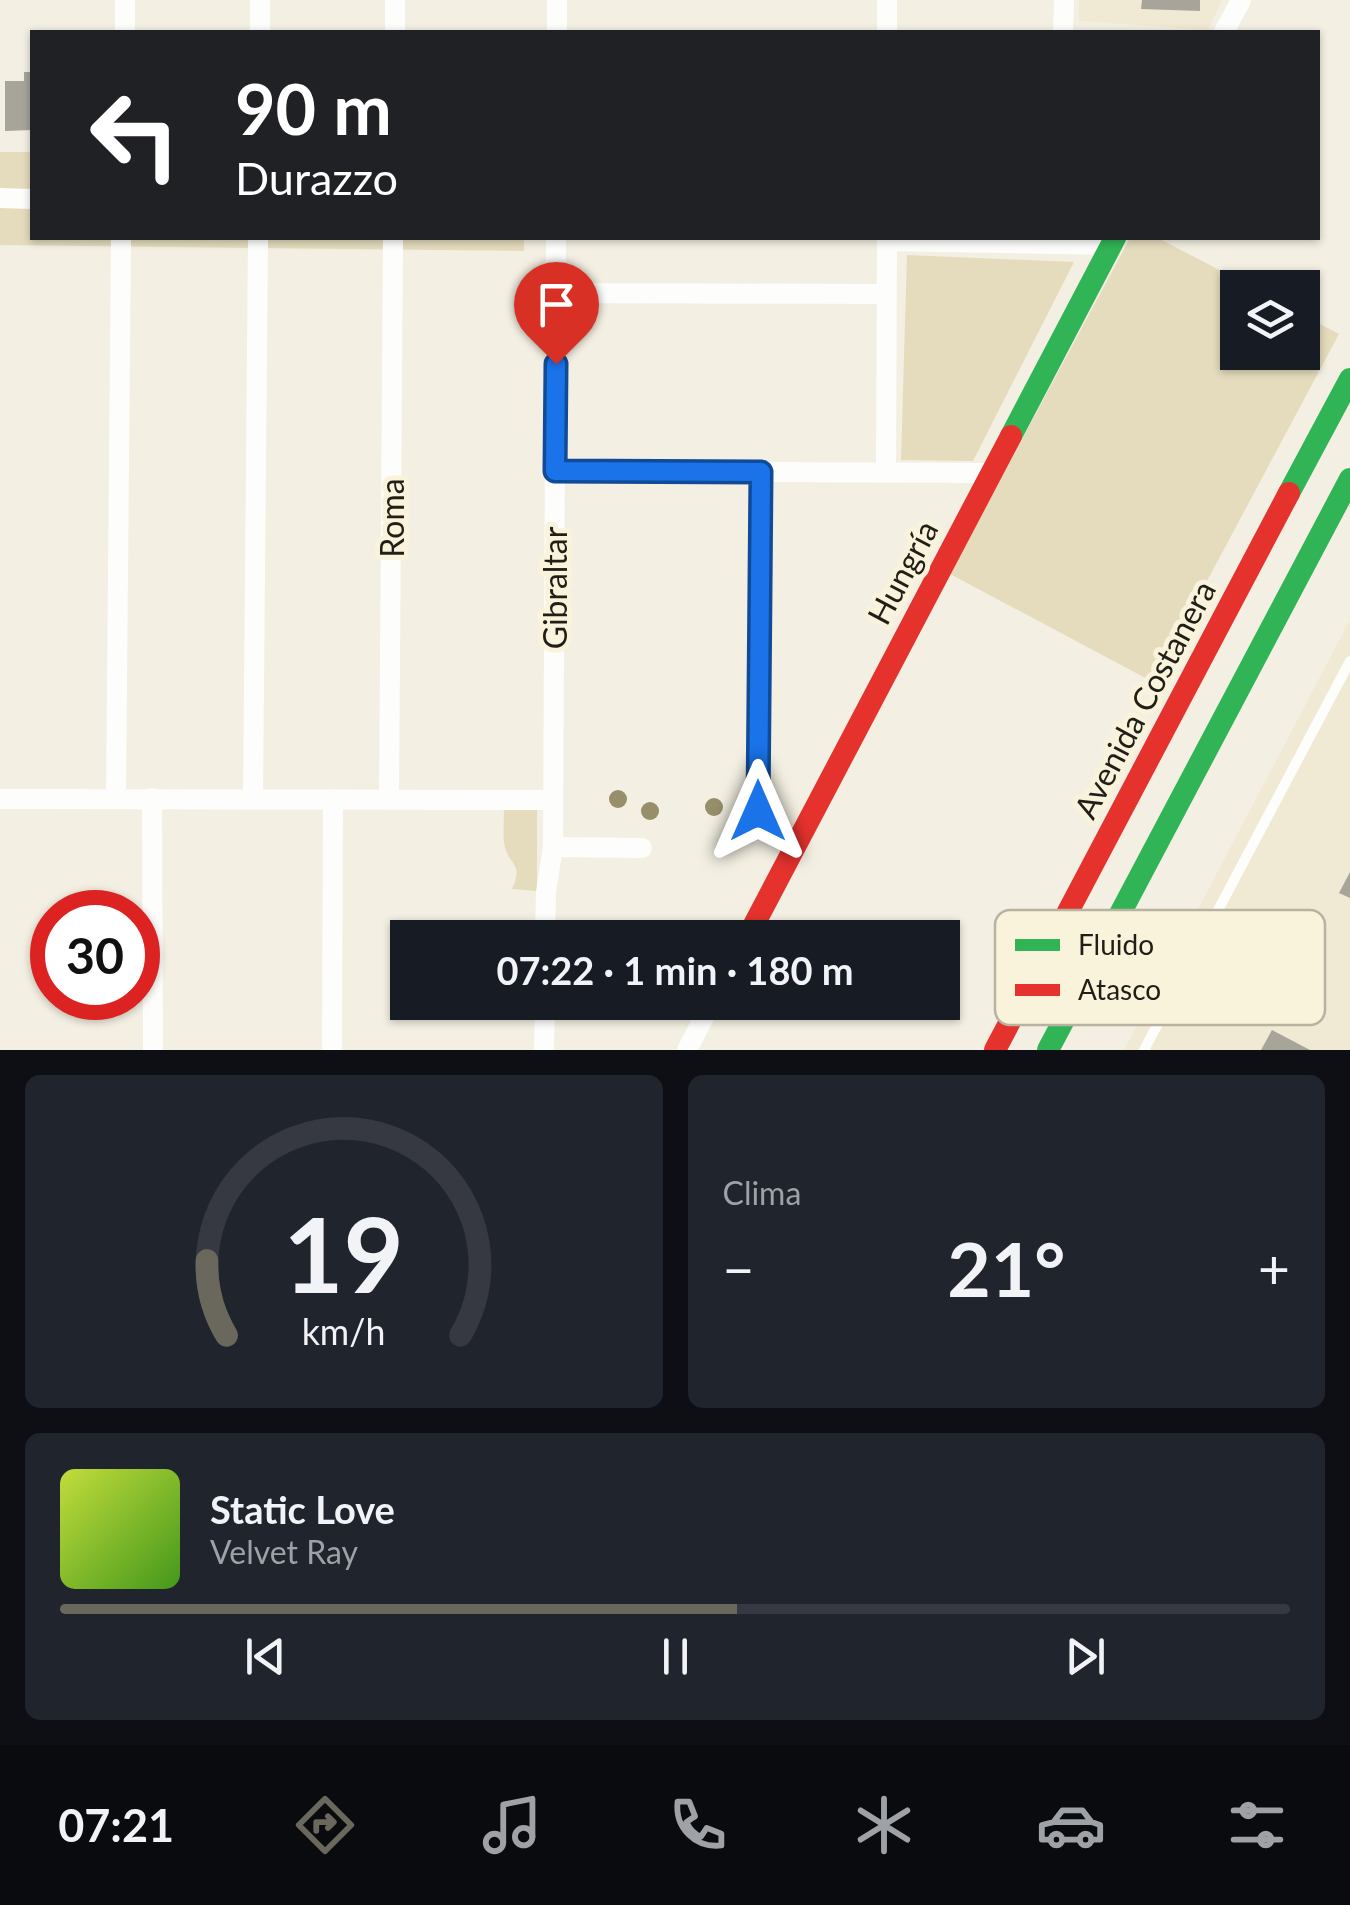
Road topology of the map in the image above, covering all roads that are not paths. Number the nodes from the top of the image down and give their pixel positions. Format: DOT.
graph roads {
  1 [pos="125,0"];
  2 [pos="260,0"];
  3 [pos="395,0"];
  4 [pos="558,0"];
  5 [pos="887,0"];
  6 [pos="1064,0"];
  7 [pos="1241,0"];
  8 [pos="125,30"];
  9 [pos="260,30"];
  10 [pos="395,30"];
  11 [pos="557,30"];
  12 [pos="886,30"];
  13 [pos="1063,30"];
  14 [pos="1225,30"];
  15 [pos="0,198"];
  16 [pos="30,199"];
  17 [pos="121,240"];
  18 [pos="258,240"];
  19 [pos="393,240"];
  20 [pos="556,240"];
  21 [pos="886,240"];
  22 [pos="1064,241"];
  23 [pos="1113,241"];
  24 [pos="556,293"];
  25 [pos="886,294"];
  26 [pos="1350,379"];
  27 [pos="555,471"];
  28 [pos="761,472"];
  29 [pos="886,472"];
  30 [pos="991,472"];
  31 [pos="1350,479"];
  32 [pos="1350,661"];
  33 [pos="116,798"];
  34 [pos="152,798"];
  35 [pos="253,798"];
  36 [pos="0,799"];
  37 [pos="333,799"];
  38 [pos="389,799"];
  39 [pos="554,800"];
  40 [pos="758,833"];
  41 [pos="553,847"];
  42 [pos="642,848"];
  43 [pos="1069,910"];
  44 [pos="1122,910"];
  45 [pos="1218,910"];
  46 [pos="546,920"];
  47 [pos="755,920"];
  48 [pos="545,1020"];
  49 [pos="703,1020"];
  50 [pos="1008,1025"];
  51 [pos="1061,1025"];
  52 [pos="1157,1025"];
  53 [pos="153,1050"];
  54 [pos="332,1050"];
  55 [pos="544,1050"];
  56 [pos="688,1050"];
  57 [pos="995,1050"];
  58 [pos="1048,1050"];
  59 [pos="1144,1050"];
  1 -- 8 [label="street"];
  2 -- 9 [label="street"];
  3 -- 10 [label="street"];
  4 -- 11 [label="street"];
  5 -- 12 [label="street"];
  6 -- 13 [label="street"];
  7 -- 14 [label="street"];
  15 -- 16 [label="street"];
  17 -- 33 [label="street"];
  18 -- 35 [label="street"];
  19 -- 38 [label="street, Roma"];
  20 -- 24 [label="street, Gibraltar"];
  21 -- 22 [label="street"];
  21 -- 25 [label="street"];
  22 -- 23 [label="street"];
  23 -- 30 [label="main road, Hungría"];
  24 -- 25 [label="street"];
  24 -- 27 [label="street, Gibraltar"];
  25 -- 29 [label="street"];
  26 -- 43 [label="main road, Avenida Costanera"];
  27 -- 28 [label="street"];
  27 -- 39 [label="street, Gibraltar"];
  28 -- 29 [label="street"];
  28 -- 40 [label="street"];
  29 -- 30 [label="street"];
  30 -- 47 [label="main road, Hungría"];
  31 -- 44 [label="main road"];
  32 -- 45 [label="lane"];
  33 -- 34 [label="street"];
  33 -- 36 [label="street"];
  34 -- 35 [label="street"];
  34 -- 53 [label="street"];
  35 -- 37 [label="street"];
  37 -- 38 [label="street"];
  37 -- 54 [label="street"];
  38 -- 39 [label="street"];
  39 -- 41 [label="street, Gibraltar"];
  41 -- 42 [label="street"];
  41 -- 46 [label="street, Gibraltar"];
  48 -- 55 [label="street"];
  49 -- 56 [label="street"];
  50 -- 57 [label="main road, Avenida Costanera"];
  51 -- 58 [label="main road"];
  52 -- 59 [label="lane"];
}
